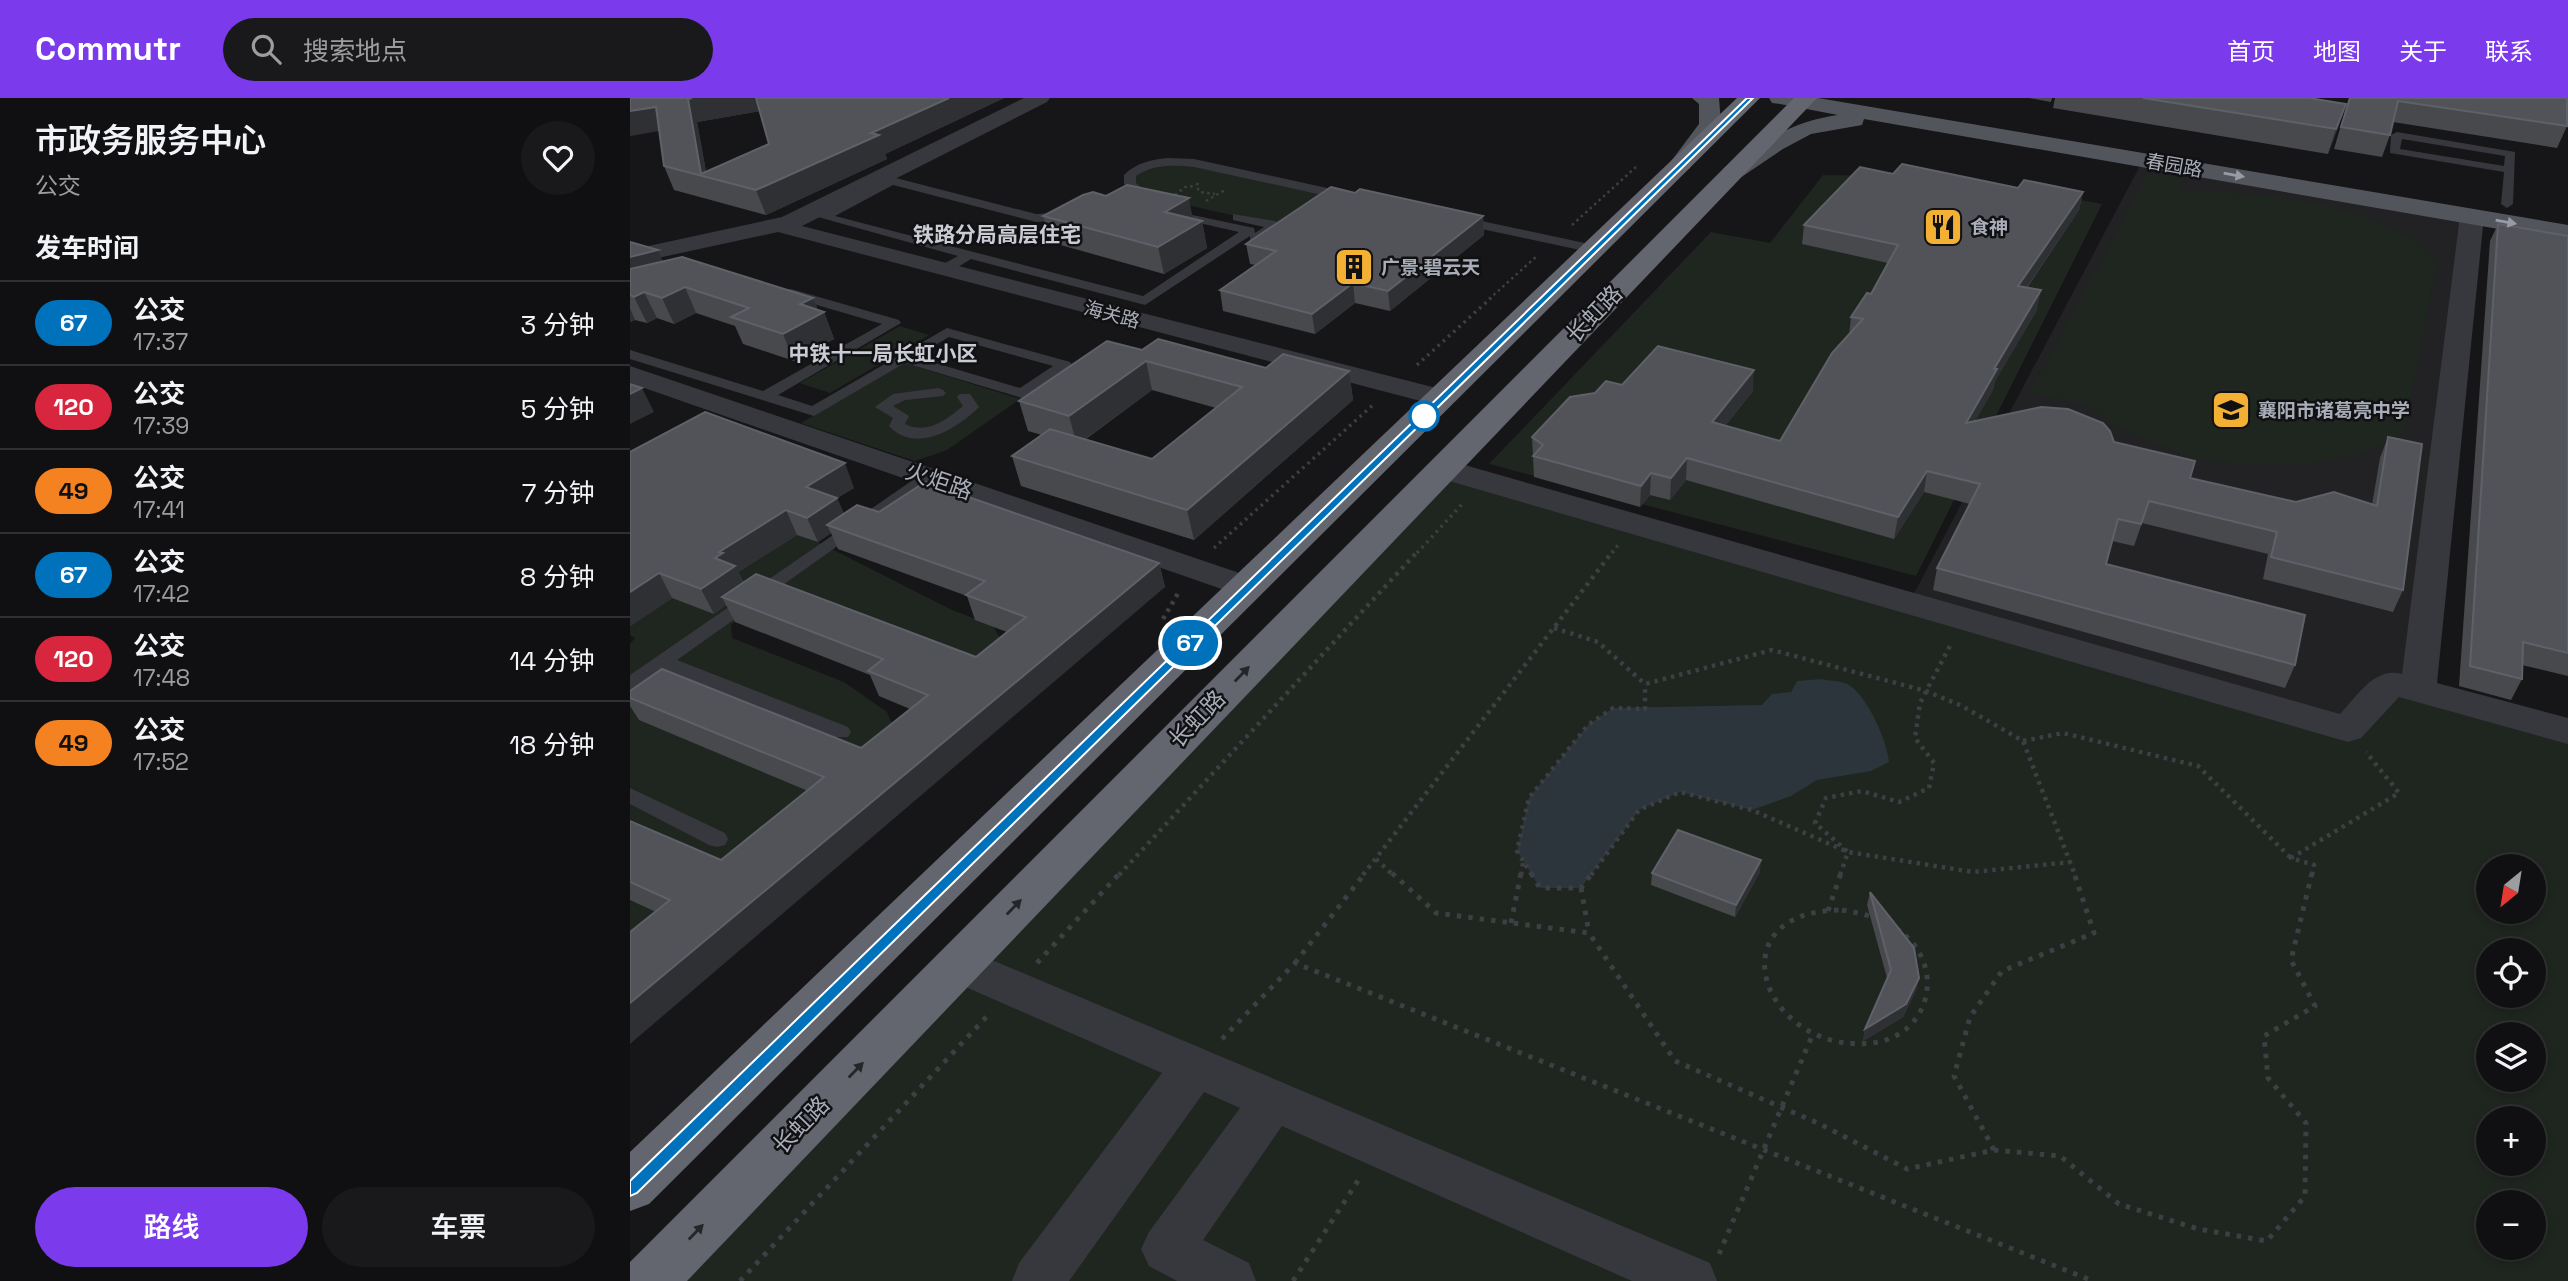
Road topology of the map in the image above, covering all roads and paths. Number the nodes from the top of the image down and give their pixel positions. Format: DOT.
graph roads {
  1 [pos="1040,98"];
  2 [pos="1703,98"];
  3 [pos="1749,98"];
  4 [pos="1879,98"];
  5 [pos="1796,99"];
  6 [pos="1910,108"];
  7 [pos="1640,164"];
  8 [pos="1681,164"];
  9 [pos="2510,170"];
  10 [pos="1731,174"];
  11 [pos="1328,192"];
  12 [pos="1368,200"];
  13 [pos="1313,201"];
  14 [pos="1133,204"];
  15 [pos="2507,204"];
  16 [pos="2568,214"];
  17 [pos="1085,215"];
  18 [pos="2472,216"];
  19 [pos="1448,218"];
  20 [pos="789,223"];
  21 [pos="2568,233"];
  22 [pos="1555,241"];
  23 [pos="1594,250"];
  24 [pos="969,255"];
  25 [pos="630,257"];
  26 [pos="943,270"];
  27 [pos="775,288"];
  28 [pos="1136,320"];
  29 [pos="903,358"];
  30 [pos="639,367"];
  31 [pos="949,372"];
  32 [pos="992,384"];
  33 [pos="1394,386"];
  34 [pos="938,393"];
  35 [pos="765,396"];
  36 [pos="965,397"];
  37 [pos="1442,398"];
  38 [pos="1443,468"];
  39 [pos="926,476"];
  40 [pos="1484,481"];
  41 [pos="1635,524"];
  42 [pos="1192,568"];
  43 [pos="772,584"];
  44 [pos="1248,587"];
  45 [pos="799,593"];
  46 [pos="1964,619"];
  47 [pos="1162,621"];
  48 [pos="1554,628"];
  49 [pos="662,662"];
  50 [pos="630,684"];
  51 [pos="1645,684"];
  52 [pos="2418,690"];
  53 [pos="1926,691"];
  54 [pos="2348,729"];
  55 [pos="2568,731"];
  56 [pos="841,732"];
  57 [pos="2023,741"];
  58 [pos="630,796"];
  59 [pos="717,839"];
  60 [pos="1848,852"];
  61 [pos="2291,858"];
  62 [pos="1376,859"];
  63 [pos="1524,862"];
  64 [pos="2071,862"];
  65 [pos="1581,888"];
  66 [pos="1828,911"];
  67 [pos="1511,923"];
  68 [pos="1589,933"];
  69 [pos="1295,962"];
  70 [pos="959,964"];
  71 [pos="1014,988"];
  72 [pos="1812,1035"];
  73 [pos="1195,1066"];
  74 [pos="1273,1100"];
  75 [pos="1782,1107"];
  76 [pos="1380,1146"];
  77 [pos="1763,1150"];
  78 [pos="1994,1150"];
  79 [pos="630,1187"];
  80 [pos="1702,1275"];
  81 [pos="649,1281"];
  82 [pos="740,1281"];
  83 [pos="1038,1281"];
  84 [pos="1230,1281"];
  85 [pos="1293,1281"];
  86 [pos="2093,1281"];
  1 -- 20 [label="street"];
  2 -- 8 [label="main road"];
  3 -- 8 [label="highway, 长虹路"];
  4 -- 6 [label="main road, 春园路"];
  5 -- 6 [label="main road, 春园路"];
  5 -- 10 [label="highway, 长虹路"];
  6 -- 10 [label="main road"];
  6 -- 15 [label="main road, 春园路"];
  6 -- 18 [label="main road, 春园路, one-way"];
  7 -- 22 [label="path"];
  8 -- 23 [label="highway, 长虹路"];
  9 -- 9 [label="lane"];
  9 -- 15 [label="lane"];
  10 -- 38 [label="highway, 长虹路"];
  11 -- 12 [label="lane"];
  11 -- 13 [label="lane"];
  11 -- 28 [label="lane"];
  14 -- 24 [label="lane"];
  15 -- 16 [label="main road, 春园路"];
  17 -- 24 [label="lane"];
  18 -- 21 [label="main road, 春园路, one-way"];
  18 -- 52 [label="street"];
  19 -- 22 [label="lane"];
  20 -- 25 [label="street"];
  20 -- 26 [label="street, 海关路"];
  22 -- 23 [label="lane"];
  22 -- 33 [label="path"];
  23 -- 37 [label="highway, 长虹路"];
  24 -- 26 [label="lane"];
  26 -- 28 [label="street, 海关路"];
  27 -- 35 [label="lane"];
  28 -- 33 [label="street, 海关路"];
  29 -- 31 [label="lane"];
  29 -- 32 [label="lane"];
  29 -- 35 [label="lane"];
  30 -- 35 [label="lane"];
  30 -- 39 [label="street, 火炬路"];
  31 -- 32 [label="lane"];
  31 -- 34 [label="lane"];
  32 -- 36 [label="lane"];
  33 -- 37 [label="street, 海关路"];
  33 -- 42 [label="path"];
  34 -- 36 [label="lane"];
  34 -- 36 [label="lane"];
  37 -- 44 [label="highway, 长虹路"];
  38 -- 40 [label="street"];
  70 -- 38 [label="highway, 长虹路, one-way"];
  39 -- 42 [label="street, 火炬路"];
  39 -- 43 [label="lane"];
  40 -- 41 [label="street"];
  40 -- 71 [label="path"];
  41 -- 46 [label="street"];
  41 -- 48 [label="path"];
  42 -- 44 [label="street, 火炬路"];
  42 -- 47 [label="path"];
  43 -- 45 [label="lane"];
  43 -- 49 [label="lane"];
  44 -- 79 [label="highway, 长虹路"];
  46 -- 53 [label="path"];
  46 -- 54 [label="street"];
  48 -- 51 [label="path"];
  48 -- 62 [label="path"];
  49 -- 50 [label="lane"];
  49 -- 56 [label="lane"];
  51 -- 53 [label="path"];
  51 -- 63 [label="path"];
  52 -- 54 [label="street"];
  52 -- 55 [label="street"];
  53 -- 57 [label="path"];
  53 -- 60 [label="path"];
  54 -- 61 [label="path"];
  57 -- 61 [label="path"];
  57 -- 64 [label="path"];
  58 -- 59 [label="lane"];
  60 -- 64 [label="path"];
  60 -- 65 [label="path"];
  60 -- 66 [label="path"];
  61 -- 78 [label="path"];
  62 -- 67 [label="path"];
  62 -- 69 [label="path"];
  63 -- 65 [label="path"];
  63 -- 67 [label="path"];
  64 -- 78 [label="path"];
  65 -- 68 [label="path"];
  66 -- 72 [label="path"];
  66 -- 72 [label="path"];
  67 -- 68 [label="path"];
  68 -- 75 [label="path"];
  69 -- 73 [label="path"];
  69 -- 77 [label="path"];
  70 -- 71 [label="street"];
  81 -- 70 [label="highway, 长虹路, one-way"];
  71 -- 73 [label="street"];
  71 -- 82 [label="path"];
  72 -- 75 [label="path"];
  73 -- 74 [label="street"];
  73 -- 83 [label="street"];
  74 -- 76 [label="street"];
  74 -- 84 [label="street"];
  75 -- 77 [label="path"];
  75 -- 78 [label="path"];
  76 -- 80 [label="street"];
  76 -- 85 [label="path"];
  77 -- 80 [label="path"];
  77 -- 86 [label="path"];
}
